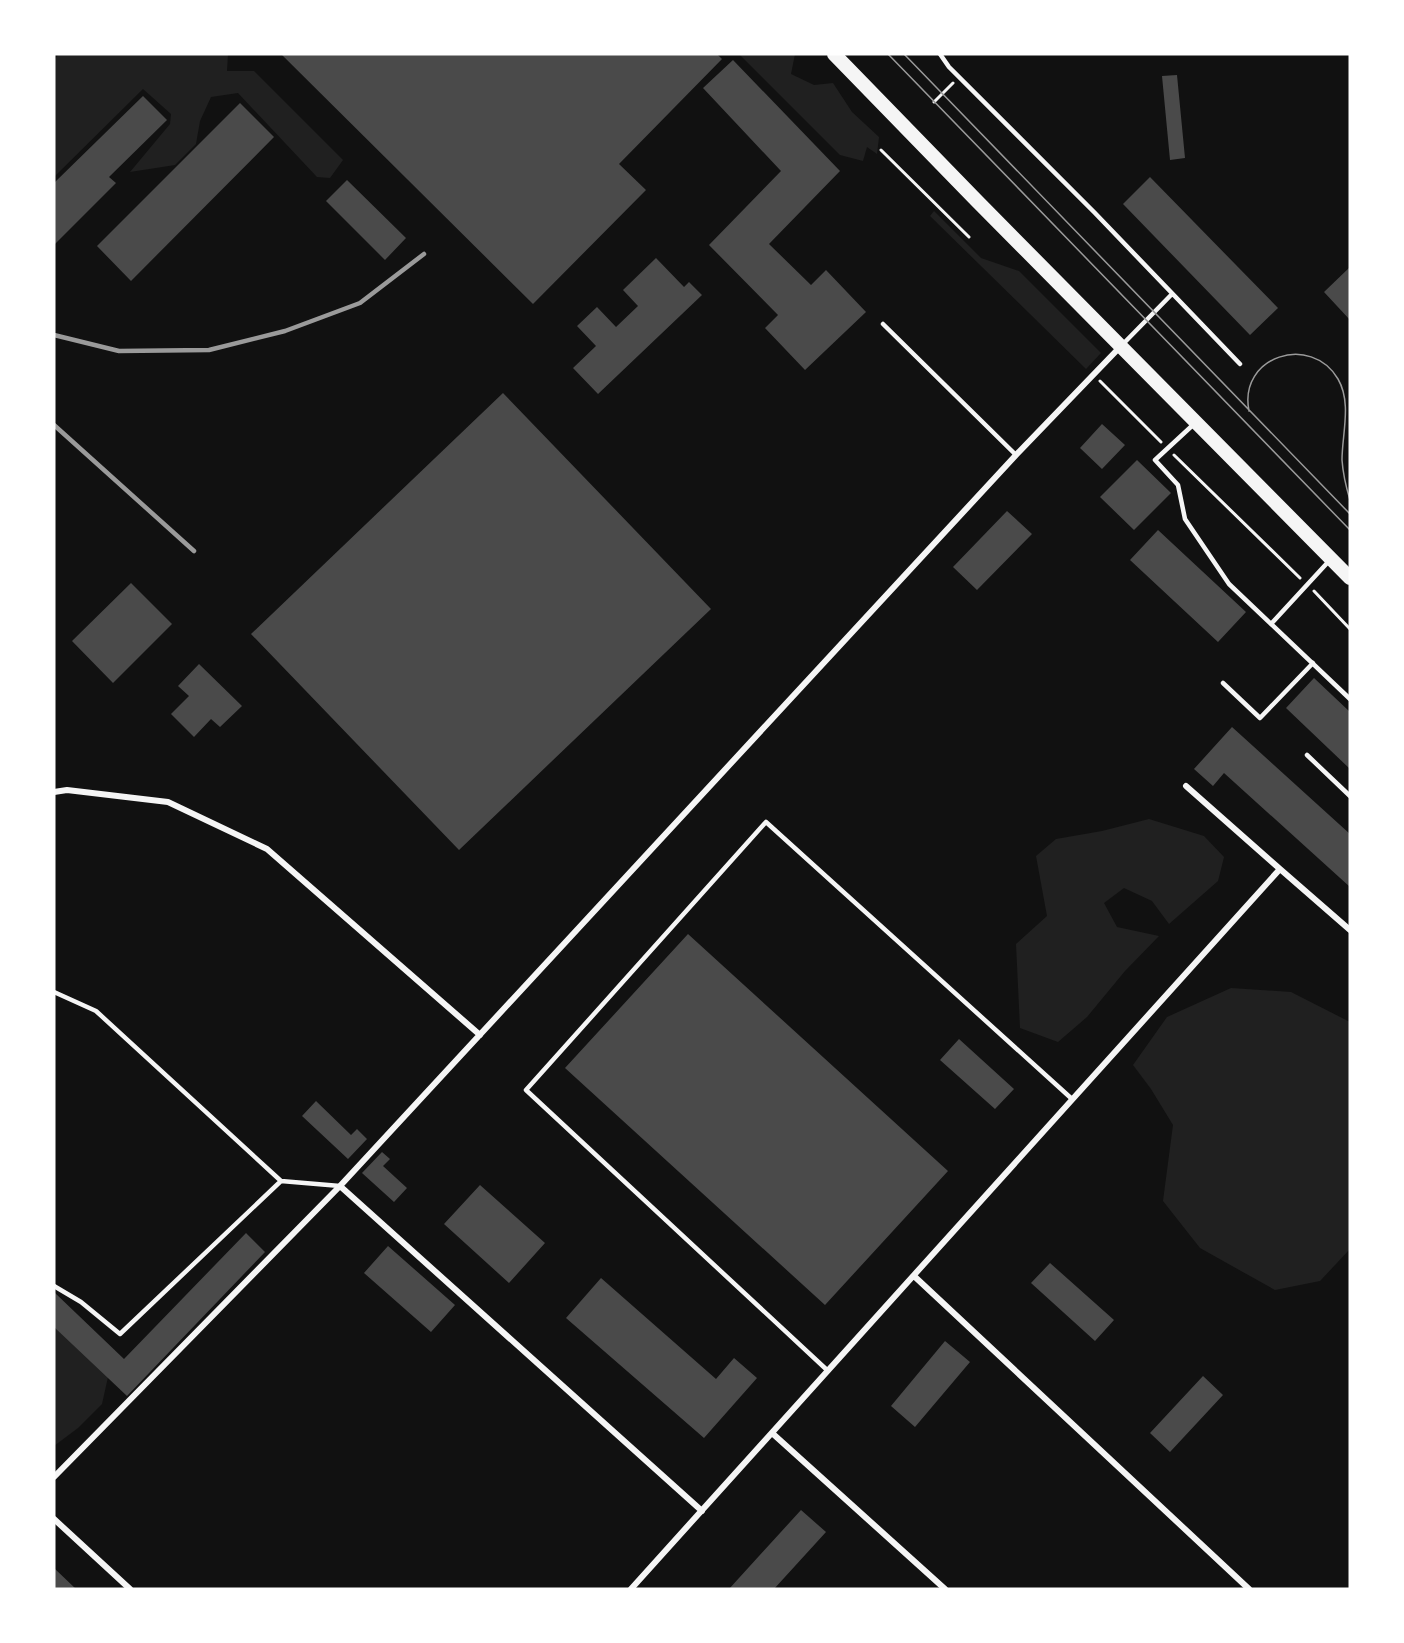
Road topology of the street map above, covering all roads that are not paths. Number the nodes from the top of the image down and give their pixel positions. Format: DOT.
graph roads {
  1 [pos="834,54"];
  2 [pos="940,54"];
  3 [pos="1172,294"];
  4 [pos="883,324"];
  5 [pos="1121,346"];
  6 [pos="1240,364"];
  7 [pos="1196,422"];
  8 [pos="1016,455"];
  9 [pos="1331,559"];
  10 [pos="1350,578"];
  11 [pos="1271,624"];
  12 [pos="1313,663"];
  13 [pos="1223,682"];
  14 [pos="1350,699"];
  15 [pos="1307,755"];
  16 [pos="1186,786"];
  17 [pos="54,792"];
  18 [pos="1350,796"];
  19 [pos="1280,869"];
  20 [pos="1350,930"];
  21 [pos="54,992"];
  22 [pos="480,1035"];
  23 [pos="1072,1099"];
  24 [pos="280,1181"];
  25 [pos="340,1186"];
  26 [pos="914,1276"];
  27 [pos="54,1286"];
  28 [pos="827,1370"];
  29 [pos="772,1432"];
  30 [pos="54,1478"];
  31 [pos="702,1511"];
  32 [pos="54,1519"];
  33 [pos="130,1589"];
  34 [pos="631,1589"];
  35 [pos="945,1589"];
  36 [pos="1249,1589"];
  1 -- 5 [label="main road"];
  2 -- 3 [label="lane"];
  3 -- 5 [label="lane"];
  3 -- 6 [label="lane"];
  4 -- 8 [label="lane"];
  5 -- 7 [label="main road"];
  5 -- 8 [label="street"];
  7 -- 9 [label="main road"];
  7 -- 11 [label="lane"];
  8 -- 22 [label="street"];
  9 -- 10 [label="main road"];
  9 -- 11 [label="lane"];
  11 -- 12 [label="lane"];
  12 -- 13 [label="lane"];
  12 -- 14 [label="lane"];
  15 -- 18 [label="lane"];
  16 -- 19 [label="street"];
  17 -- 22 [label="street"];
  19 -- 20 [label="street"];
  19 -- 23 [label="street"];
  21 -- 24 [label="lane"];
  22 -- 25 [label="street"];
  23 -- 26 [label="street"];
  23 -- 28 [label="lane"];
  24 -- 25 [label="lane"];
  24 -- 27 [label="lane"];
  25 -- 30 [label="street"];
  25 -- 31 [label="street"];
  26 -- 28 [label="street"];
  26 -- 36 [label="street"];
  28 -- 29 [label="street"];
  29 -- 31 [label="street"];
  29 -- 35 [label="street"];
  31 -- 34 [label="street"];
  32 -- 33 [label="street"];
}
